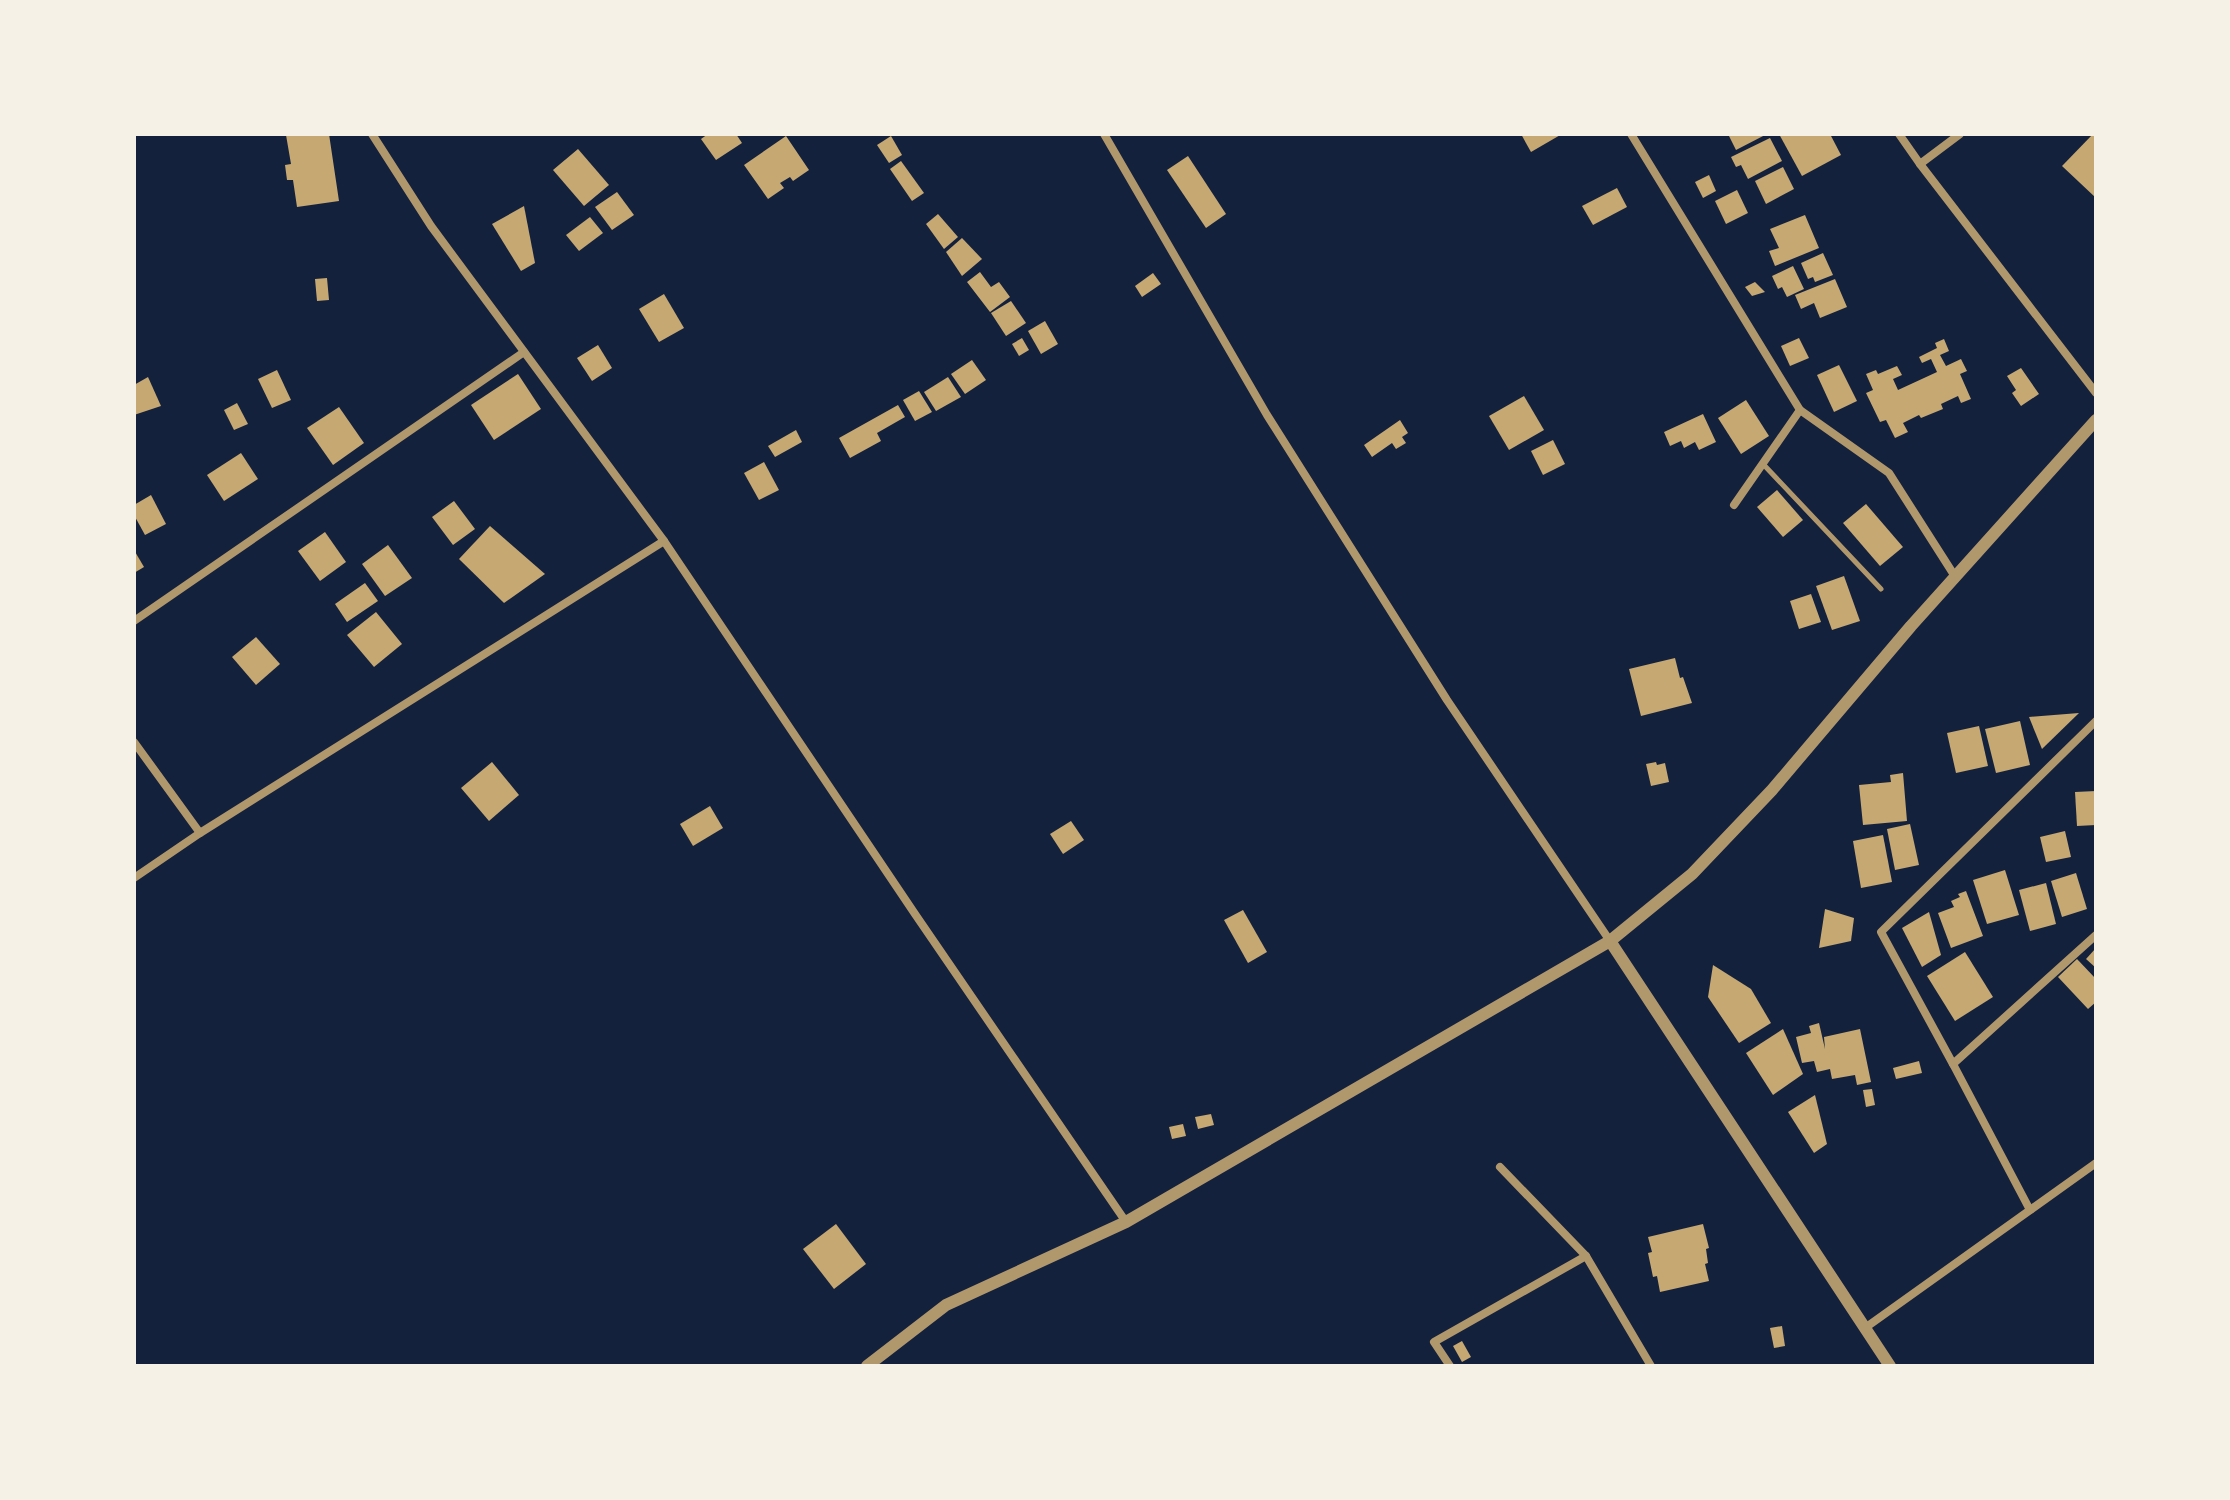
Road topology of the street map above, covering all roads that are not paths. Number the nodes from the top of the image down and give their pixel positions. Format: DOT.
graph roads {
  1 [pos="372,134"];
  2 [pos="1104,134"];
  3 [pos="1631,134"];
  4 [pos="1899,134"];
  5 [pos="1960,134"];
  6 [pos="1920,164"];
  7 [pos="524,352"];
  8 [pos="2096,393"];
  9 [pos="1800,410"];
  10 [pos="2096,420"];
  11 [pos="1763,463"];
  12 [pos="1734,505"];
  13 [pos="664,541"];
  14 [pos="1956,578"];
  15 [pos="1881,589"];
  16 [pos="134,621"];
  17 [pos="2096,721"];
  18 [pos="134,742"];
  19 [pos="200,833"];
  20 [pos="134,878"];
  21 [pos="2096,935"];
  22 [pos="1610,941"];
  23 [pos="1953,1064"];
  24 [pos="2096,1163"];
  25 [pos="1500,1167"];
  26 [pos="2030,1210"];
  27 [pos="1126,1222"];
  28 [pos="1586,1256"];
  29 [pos="1865,1328"];
  30 [pos="867,1366"];
  31 [pos="1450,1366"];
  32 [pos="1651,1366"];
  33 [pos="1890,1366"];
  1 -- 7 [label="street"];
  2 -- 22 [label="street"];
  3 -- 9 [label="street"];
  4 -- 6 [label="street"];
  5 -- 6 [label="street"];
  6 -- 8 [label="street"];
  7 -- 13 [label="street"];
  7 -- 16 [label="street"];
  9 -- 11 [label="street"];
  9 -- 14 [label="street"];
  10 -- 14 [label="street"];
  11 -- 12 [label="street"];
  11 -- 15 [label="lane"];
  13 -- 19 [label="street"];
  13 -- 27 [label="street"];
  14 -- 22 [label="street"];
  17 -- 23 [label="street"];
  18 -- 19 [label="street"];
  19 -- 20 [label="street"];
  21 -- 23 [label="street"];
  22 -- 27 [label="street"];
  22 -- 29 [label="street"];
  23 -- 26 [label="street"];
  24 -- 26 [label="street"];
  25 -- 28 [label="street"];
  26 -- 29 [label="street"];
  27 -- 30 [label="street"];
  28 -- 31 [label="street"];
  28 -- 32 [label="street"];
  29 -- 33 [label="street"];
}
